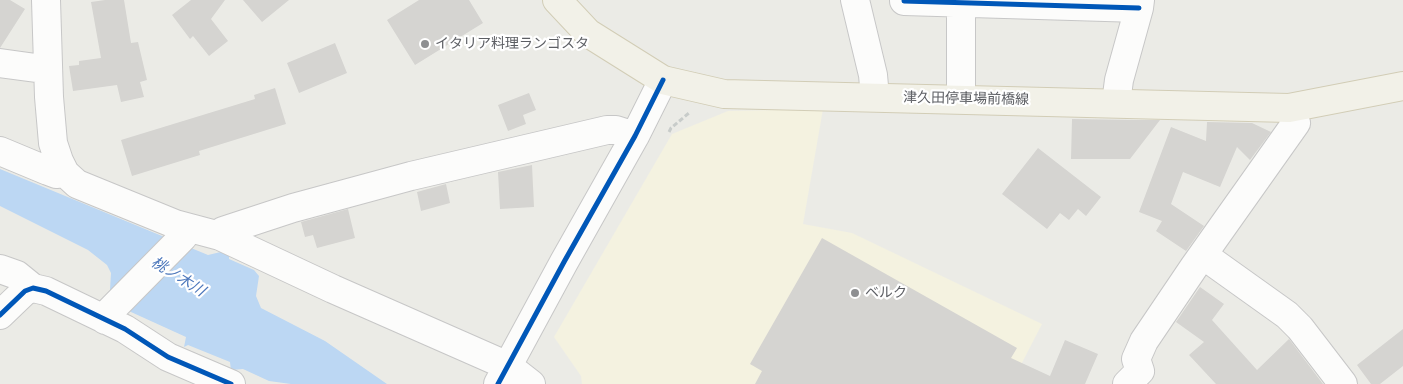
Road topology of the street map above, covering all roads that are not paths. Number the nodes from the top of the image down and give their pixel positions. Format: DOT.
graph roads {
  1 [pos="46,0"];
  2 [pos="557,0"];
  3 [pos="855,0"];
  4 [pos="904,1"];
  5 [pos="961,1"];
  6 [pos="1140,4"];
  7 [pos="0,63"];
  8 [pos="48,66"];
  9 [pos="663,80"];
  10 [pos="1403,86"];
  11 [pos="875,97"];
  12 [pos="961,99"];
  13 [pos="1116,103"];
  14 [pos="1290,108"];
  15 [pos="635,136"];
  16 [pos="0,151"];
  17 [pos="65,173"];
  18 [pos="185,232"];
  19 [pos="220,236"];
  20 [pos="1203,255"];
  21 [pos="0,269"];
  22 [pos="33,288"];
  23 [pos="0,315"];
  24 [pos="108,315"];
  25 [pos="503,375"];
  26 [pos="232,384"];
  27 [pos="531,384"];
  28 [pos="1127,384"];
  29 [pos="1343,384"];
  1 -- 8 [label="street"];
  2 -- 9 [label="main road, 津久田停車場前橋線"];
  3 -- 11 [label="street"];
  4 -- 5 [label="street"];
  5 -- 6 [label="street"];
  5 -- 12 [label="street"];
  6 -- 13 [label="street"];
  7 -- 8 [label="street"];
  8 -- 17 [label="street"];
  9 -- 11 [label="main road, 津久田停車場前橋線"];
  9 -- 15 [label="street"];
  10 -- 14 [label="main road, 津久田停車場前橋線"];
  11 -- 12 [label="main road, 津久田停車場前橋線"];
  12 -- 13 [label="main road, 津久田停車場前橋線"];
  13 -- 14 [label="main road, 津久田停車場前橋線"];
  14 -- 20 [label="street"];
  15 -- 19 [label="street"];
  15 -- 25 [label="street"];
  16 -- 17 [label="street"];
  17 -- 18 [label="street"];
  18 -- 19 [label="street"];
  18 -- 24 [label="street"];
  19 -- 25 [label="street"];
  20 -- 28 [label="street"];
  20 -- 29 [label="street"];
  21 -- 22 [label="street"];
  22 -- 23 [label="street"];
  22 -- 24 [label="street"];
  24 -- 26 [label="street"];
  25 -- 27 [label="street"];
}
